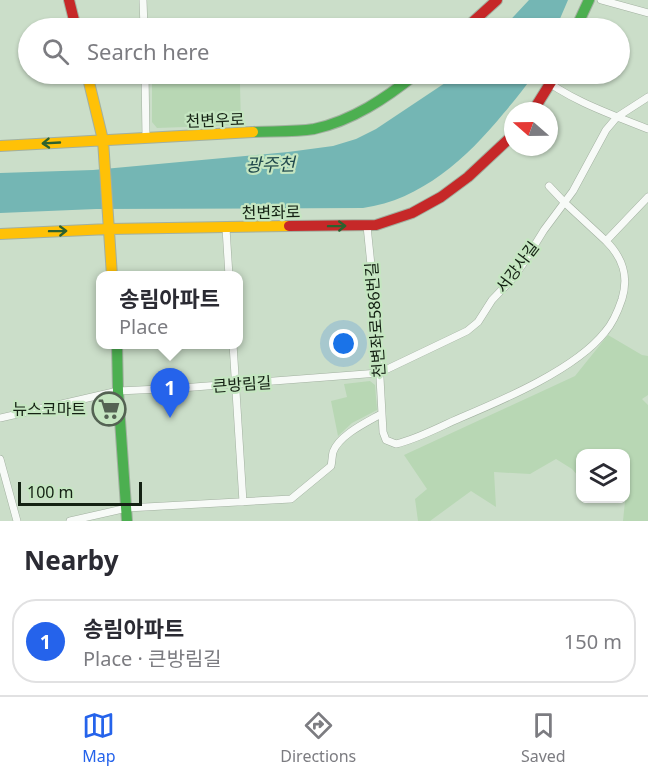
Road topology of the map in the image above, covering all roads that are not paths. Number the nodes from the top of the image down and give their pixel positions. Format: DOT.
graph roads {
  1 [pos="69,0"];
  2 [pos="143,0"];
  3 [pos="497,0"];
  4 [pos="589,0"];
  5 [pos="601,0"];
  6 [pos="648,13"];
  7 [pos="74,18"];
  8 [pos="144,18"];
  9 [pos="482,18"];
  10 [pos="581,18"];
  11 [pos="89,84"];
  12 [pos="145,84"];
  13 [pos="402,84"];
  14 [pos="547,84"];
  15 [pos="551,84"];
  16 [pos="648,97"];
  17 [pos="538,102"];
  18 [pos="617,117"];
  19 [pos="648,129"];
  20 [pos="146,137"];
  21 [pos="103,140"];
  22 [pos="504,145"];
  23 [pos="0,146"];
  24 [pos="549,186"];
  25 [pos="648,197"];
  26 [pos="565,203"];
  27 [pos="367,226"];
  28 [pos="226,228"];
  29 [pos="109,229"];
  30 [pos="0,234"];
  31 [pos="606,241"];
  32 [pos="112,271"];
  33 [pos="229,271"];
  34 [pos="117,349"];
  35 [pos="233,349"];
  36 [pos="379,374"];
  37 [pos="236,384"];
  38 [pos="118,391"];
  39 [pos="381,414"];
  40 [pos="0,418"];
  41 [pos="0,459"];
  42 [pos="3,479"];
  43 [pos="243,502"];
  44 [pos="127,508"];
  45 [pos="17,521"];
  46 [pos="70,521"];
  47 [pos="127,521"];
  1 -- 7 [label="street"];
  2 -- 8 [label="street"];
  3 -- 9 [label="street"];
  4 -- 10 [label="street"];
  5 -- 6 [label="street"];
  11 -- 21 [label="street"];
  12 -- 20 [label="street"];
  13 -- 20 [label="street, 천변우로"];
  14 -- 17 [label="street"];
  15 -- 18 [label="street"];
  16 -- 18 [label="street"];
  18 -- 19 [label="street"];
  18 -- 26 [label="street, 서강사길"];
  20 -- 21 [label="street, 천변우로"];
  21 -- 23 [label="street, 천변우로, one-way"];
  21 -- 29 [label="street"];
  22 -- 27 [label="street, 천변좌로"];
  24 -- 26 [label="street"];
  25 -- 31 [label="street"];
  26 -- 31 [label="street"];
  26 -- 36 [label="street, 서강사길"];
  28 -- 27 [label="street, 천변좌로, one-way"];
  27 -- 36 [label="street, 천변좌로586번길"];
  28 -- 29 [label="street, 천변좌로"];
  28 -- 33 [label="street"];
  30 -- 29 [label="street, 천변좌로, one-way"];
  29 -- 32 [label="street"];
  31 -- 39 [label="street, 천변좌로586번길"];
  34 -- 38 [label="street"];
  35 -- 37 [label="street"];
  36 -- 37 [label="street, 큰방림길"];
  36 -- 39 [label="street, 천변좌로586번길"];
  37 -- 38 [label="street, 큰방림길"];
  37 -- 43 [label="street"];
  38 -- 40 [label="street, 큰방림길"];
  38 -- 44 [label="street"];
  39 -- 43 [label="street"];
  41 -- 42 [label="street"];
  42 -- 45 [label="street"];
  43 -- 44 [label="street"];
  44 -- 46 [label="street"];
  44 -- 47 [label="street"];
}
